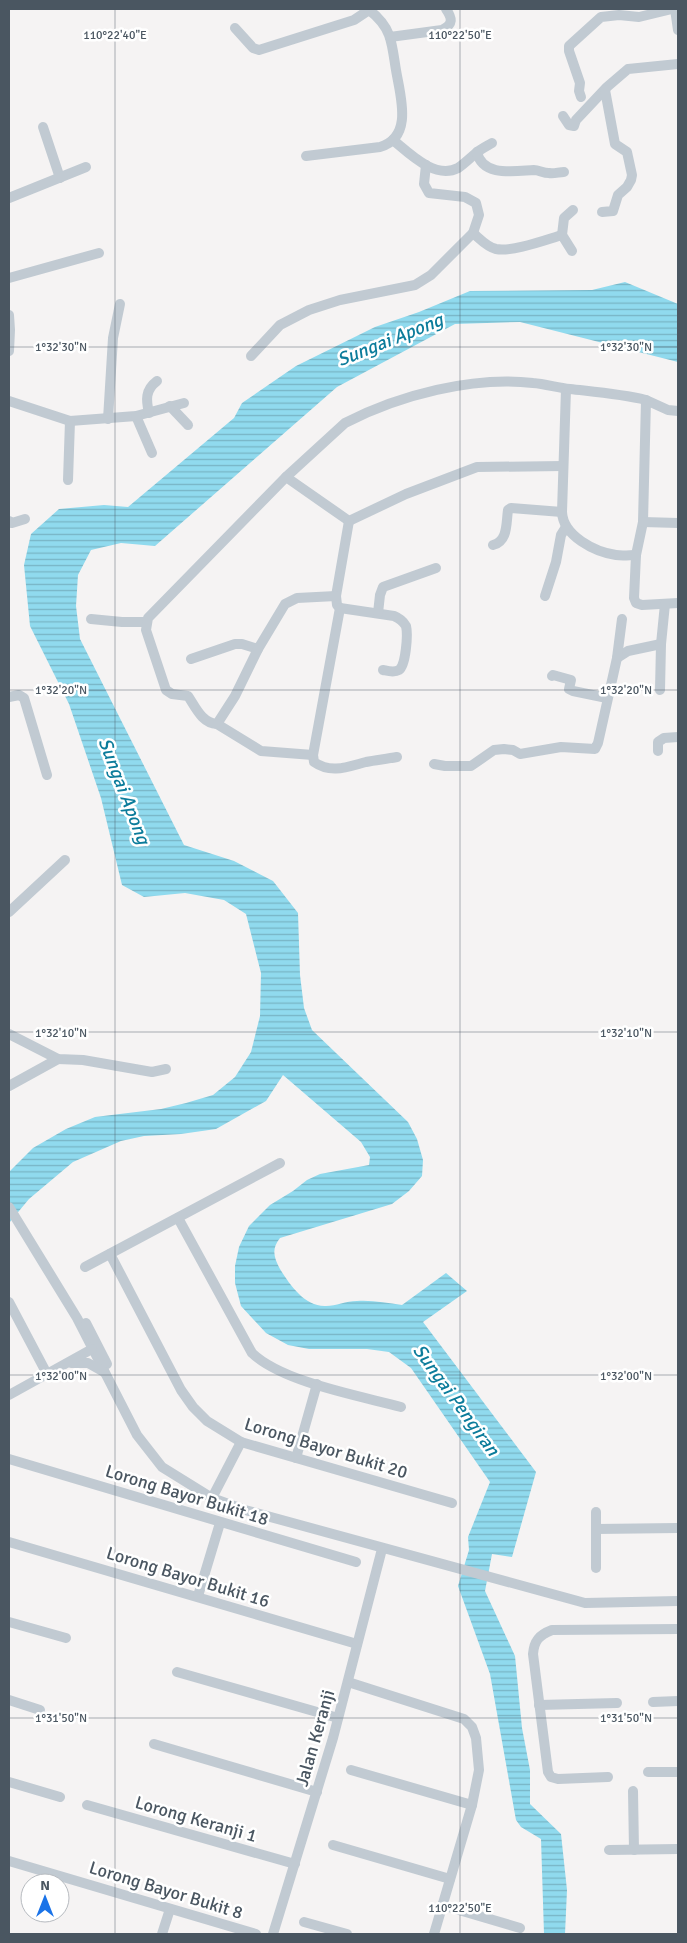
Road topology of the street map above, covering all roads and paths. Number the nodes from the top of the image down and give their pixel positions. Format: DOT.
graph roads {
  1 [pos="368,9"];
  2 [pos="446,9"];
  3 [pos="674,9"];
  4 [pos="627,13"];
  5 [pos="236,28"];
  6 [pos="678,30"];
  7 [pos="390,37"];
  8 [pos="678,64"];
  9 [pos="605,90"];
  10 [pos="581,97"];
  11 [pos="563,116"];
  12 [pos="43,127"];
  13 [pos="393,140"];
  14 [pos="492,143"];
  15 [pos="477,152"];
  16 [pos="306,156"];
  17 [pos="426,165"];
  18 [pos="86,167"];
  19 [pos="564,172"];
  20 [pos="60,178"];
  21 [pos="9,198"];
  22 [pos="573,210"];
  23 [pos="602,212"];
  24 [pos="473,233"];
  25 [pos="562,235"];
  26 [pos="572,251"];
  27 [pos="99,253"];
  28 [pos="9,278"];
  29 [pos="120,304"];
  30 [pos="9,315"];
  31 [pos="9,351"];
  32 [pos="251,356"];
  33 [pos="157,381"];
  34 [pos="566,389"];
  35 [pos="646,400"];
  36 [pos="9,401"];
  37 [pos="184,403"];
  38 [pos="170,406"];
  39 [pos="678,411"];
  40 [pos="149,413"];
  41 [pos="136,416"];
  42 [pos="108,419"];
  43 [pos="70,421"];
  44 [pos="188,425"];
  45 [pos="152,452"];
  46 [pos="563,466"];
  47 [pos="286,477"];
  48 [pos="68,480"];
  49 [pos="562,512"];
  50 [pos="25,520"];
  51 [pos="9,521"];
  52 [pos="349,521"];
  53 [pos="643,522"];
  54 [pos="678,523"];
  55 [pos="566,527"];
  56 [pos="493,545"];
  57 [pos="636,555"];
  58 [pos="436,568"];
  59 [pos="336,596"];
  60 [pos="545,596"];
  61 [pos="678,603"];
  62 [pos="665,604"];
  63 [pos="340,608"];
  64 [pos="378,613"];
  65 [pos="91,619"];
  66 [pos="622,619"];
  67 [pos="146,622"];
  68 [pos="661,644"];
  69 [pos="258,649"];
  70 [pos="191,658"];
  71 [pos="617,658"];
  72 [pos="383,670"];
  73 [pos="552,676"];
  74 [pos="660,690"];
  75 [pos="9,697"];
  76 [pos="608,698"];
  77 [pos="217,724"];
  78 [pos="678,738"];
  79 [pos="658,751"];
  80 [pos="313,755"];
  81 [pos="397,757"];
  82 [pos="434,764"];
  83 [pos="46,775"];
  84 [pos="65,860"];
  85 [pos="9,912"];
  86 [pos="9,1034"];
  87 [pos="58,1059"];
  88 [pos="166,1069"];
  89 [pos="9,1086"];
  90 [pos="280,1163"];
  91 [pos="9,1207"];
  92 [pos="178,1218"];
  93 [pos="110,1254"];
  94 [pos="84,1267"];
  95 [pos="9,1302"];
  96 [pos="78,1321"];
  97 [pos="92,1349"];
  98 [pos="67,1363"];
  99 [pos="47,1374"];
  100 [pos="106,1375"];
  101 [pos="316,1384"];
  102 [pos="9,1395"];
  103 [pos="401,1407"];
  104 [pos="241,1442"];
  105 [pos="296,1458"];
  106 [pos="9,1459"];
  107 [pos="212,1498"];
  108 [pos="452,1504"];
  109 [pos="596,1512"];
  110 [pos="220,1523"];
  111 [pos="678,1528"];
  112 [pos="596,1529"];
  113 [pos="9,1542"];
  114 [pos="382,1549"];
  115 [pos="356,1562"];
  116 [pos="596,1568"];
  117 [pos="198,1596"];
  118 [pos="678,1601"];
  119 [pos="9,1622"];
  120 [pos="678,1629"];
  121 [pos="66,1638"];
  122 [pos="357,1644"];
  123 [pos="178,1672"];
  124 [pos="348,1682"];
  125 [pos="9,1700"];
  126 [pos="678,1701"];
  127 [pos="653,1702"];
  128 [pos="616,1703"];
  129 [pos="539,1706"];
  130 [pos="40,1710"];
  131 [pos="338,1718"];
  132 [pos="154,1744"];
  133 [pos="351,1770"];
  134 [pos="648,1772"];
  135 [pos="678,1772"];
  136 [pos="608,1778"];
  137 [pos="9,1782"];
  138 [pos="633,1791"];
  139 [pos="317,1792"];
  140 [pos="60,1797"];
  141 [pos="87,1805"];
  142 [pos="472,1805"];
  143 [pos="333,1845"];
  144 [pos="678,1849"];
  145 [pos="608,1850"];
  146 [pos="634,1850"];
  147 [pos="9,1861"];
  148 [pos="295,1864"];
  149 [pos="450,1879"];
  150 [pos="442,1905"];
  151 [pos="170,1909"];
  152 [pos="304,1922"];
  153 [pos="520,1928"];
  154 [pos="162,1934"];
  155 [pos="256,1934"];
  156 [pos="273,1934"];
  157 [pos="347,1934"];
  158 [pos="434,1934"];
  1 -- 5 [label="street"];
  1 -- 7 [label="street"];
  2 -- 7 [label="street"];
  3 -- 4 [label="street"];
  3 -- 6 [label="street"];
  4 -- 10 [label="street"];
  7 -- 13 [label="street"];
  8 -- 9 [label="street"];
  9 -- 11 [label="street"];
  9 -- 23 [label="street"];
  12 -- 20 [label="street"];
  13 -- 16 [label="street"];
  13 -- 17 [label="street"];
  14 -- 15 [label="street"];
  15 -- 17 [label="street"];
  15 -- 19 [label="street"];
  17 -- 24 [label="street"];
  18 -- 20 [label="street"];
  20 -- 21 [label="street"];
  22 -- 25 [label="street"];
  24 -- 25 [label="street"];
  24 -- 32 [label="street"];
  25 -- 26 [label="street"];
  27 -- 28 [label="street"];
  29 -- 42 [label="street"];
  30 -- 31 [label="street"];
  33 -- 40 [label="street"];
  34 -- 35 [label="street"];
  34 -- 46 [label="street"];
  34 -- 47 [label="street"];
  35 -- 39 [label="street"];
  35 -- 53 [label="street"];
  36 -- 43 [label="street"];
  37 -- 38 [label="street"];
  38 -- 40 [label="street"];
  38 -- 44 [label="street"];
  40 -- 41 [label="street"];
  41 -- 42 [label="street"];
  41 -- 45 [label="street"];
  42 -- 43 [label="street"];
  43 -- 48 [label="street"];
  46 -- 49 [label="street"];
  46 -- 52 [label="street"];
  47 -- 52 [label="street"];
  47 -- 67 [label="street"];
  49 -- 55 [label="street"];
  49 -- 56 [label="street"];
  50 -- 51 [label="street"];
  52 -- 59 [label="street"];
  53 -- 54 [label="street"];
  53 -- 57 [label="street"];
  55 -- 57 [label="street"];
  55 -- 60 [label="street"];
  57 -- 62 [label="street"];
  58 -- 64 [label="street"];
  59 -- 63 [label="street"];
  59 -- 69 [label="street"];
  61 -- 62 [label="street"];
  62 -- 68 [label="street"];
  63 -- 64 [label="street"];
  63 -- 80 [label="street"];
  64 -- 72 [label="street"];
  65 -- 67 [label="street"];
  66 -- 71 [label="street"];
  67 -- 77 [label="street"];
  68 -- 71 [label="street"];
  68 -- 74 [label="street"];
  69 -- 70 [label="street"];
  69 -- 77 [label="street"];
  71 -- 76 [label="street"];
  73 -- 76 [label="street"];
  75 -- 83 [label="street"];
  76 -- 82 [label="street"];
  77 -- 80 [label="street"];
  78 -- 79 [label="street"];
  80 -- 81 [label="street"];
  84 -- 85 [label="street"];
  86 -- 87 [label="street"];
  87 -- 88 [label="street"];
  87 -- 89 [label="street"];
  90 -- 92 [label="street"];
  91 -- 96 [label="street"];
  92 -- 93 [label="street"];
  92 -- 101 [label="street"];
  93 -- 94 [label="street"];
  93 -- 104 [label="street, Lorong Bayor Bukit 20"];
  95 -- 99 [label="street"];
  96 -- 97 [label="street"];
  96 -- 98 [label="street"];
  96 -- 100 [label="street"];
  97 -- 98 [label="street"];
  97 -- 100 [label="street"];
  98 -- 99 [label="street"];
  98 -- 100 [label="street"];
  99 -- 102 [label="street"];
  100 -- 107 [label="street"];
  101 -- 103 [label="street"];
  101 -- 105 [label="street"];
  104 -- 105 [label="street, Lorong Bayor Bukit 20"];
  104 -- 107 [label="street"];
  105 -- 108 [label="street, Lorong Bayor Bukit 20"];
  106 -- 110 [label="street, Lorong Bayor Bukit 18"];
  107 -- 114 [label="street"];
  109 -- 112 [label="street"];
  110 -- 115 [label="street, Lorong Bayor Bukit 18"];
  110 -- 117 [label="street"];
  111 -- 112 [label="street"];
  112 -- 116 [label="street"];
  113 -- 117 [label="street, Lorong Bayor Bukit 16"];
  114 -- 118 [label="street"];
  114 -- 122 [label="street, Jalan Keranji"];
  117 -- 122 [label="street, Lorong Bayor Bukit 16"];
  119 -- 121 [label="street"];
  120 -- 129 [label="street"];
  122 -- 124 [label="street, Jalan Keranji"];
  123 -- 131 [label="street"];
  124 -- 131 [label="street, Jalan Keranji"];
  124 -- 142 [label="street"];
  125 -- 130 [label="street"];
  126 -- 127 [label="street"];
  128 -- 129 [label="street"];
  129 -- 136 [label="street"];
  131 -- 139 [label="street, Jalan Keranji"];
  132 -- 139 [label="street"];
  133 -- 142 [label="street"];
  134 -- 135 [label="street"];
  137 -- 140 [label="street"];
  138 -- 146 [label="street"];
  139 -- 148 [label="street, Jalan Keranji"];
  141 -- 148 [label="street, Lorong Keranji 1"];
  142 -- 149 [label="street"];
  143 -- 149 [label="street"];
  144 -- 146 [label="street"];
  145 -- 146 [label="street"];
  147 -- 151 [label="street, Lorong Bayor Bukit 8"];
  148 -- 156 [label="street, Jalan Keranji"];
  149 -- 150 [label="street"];
  150 -- 153 [label="street"];
  150 -- 158 [label="street"];
  151 -- 154 [label="street"];
  151 -- 155 [label="street, Lorong Bayor Bukit 8"];
  152 -- 157 [label="street"];
}
